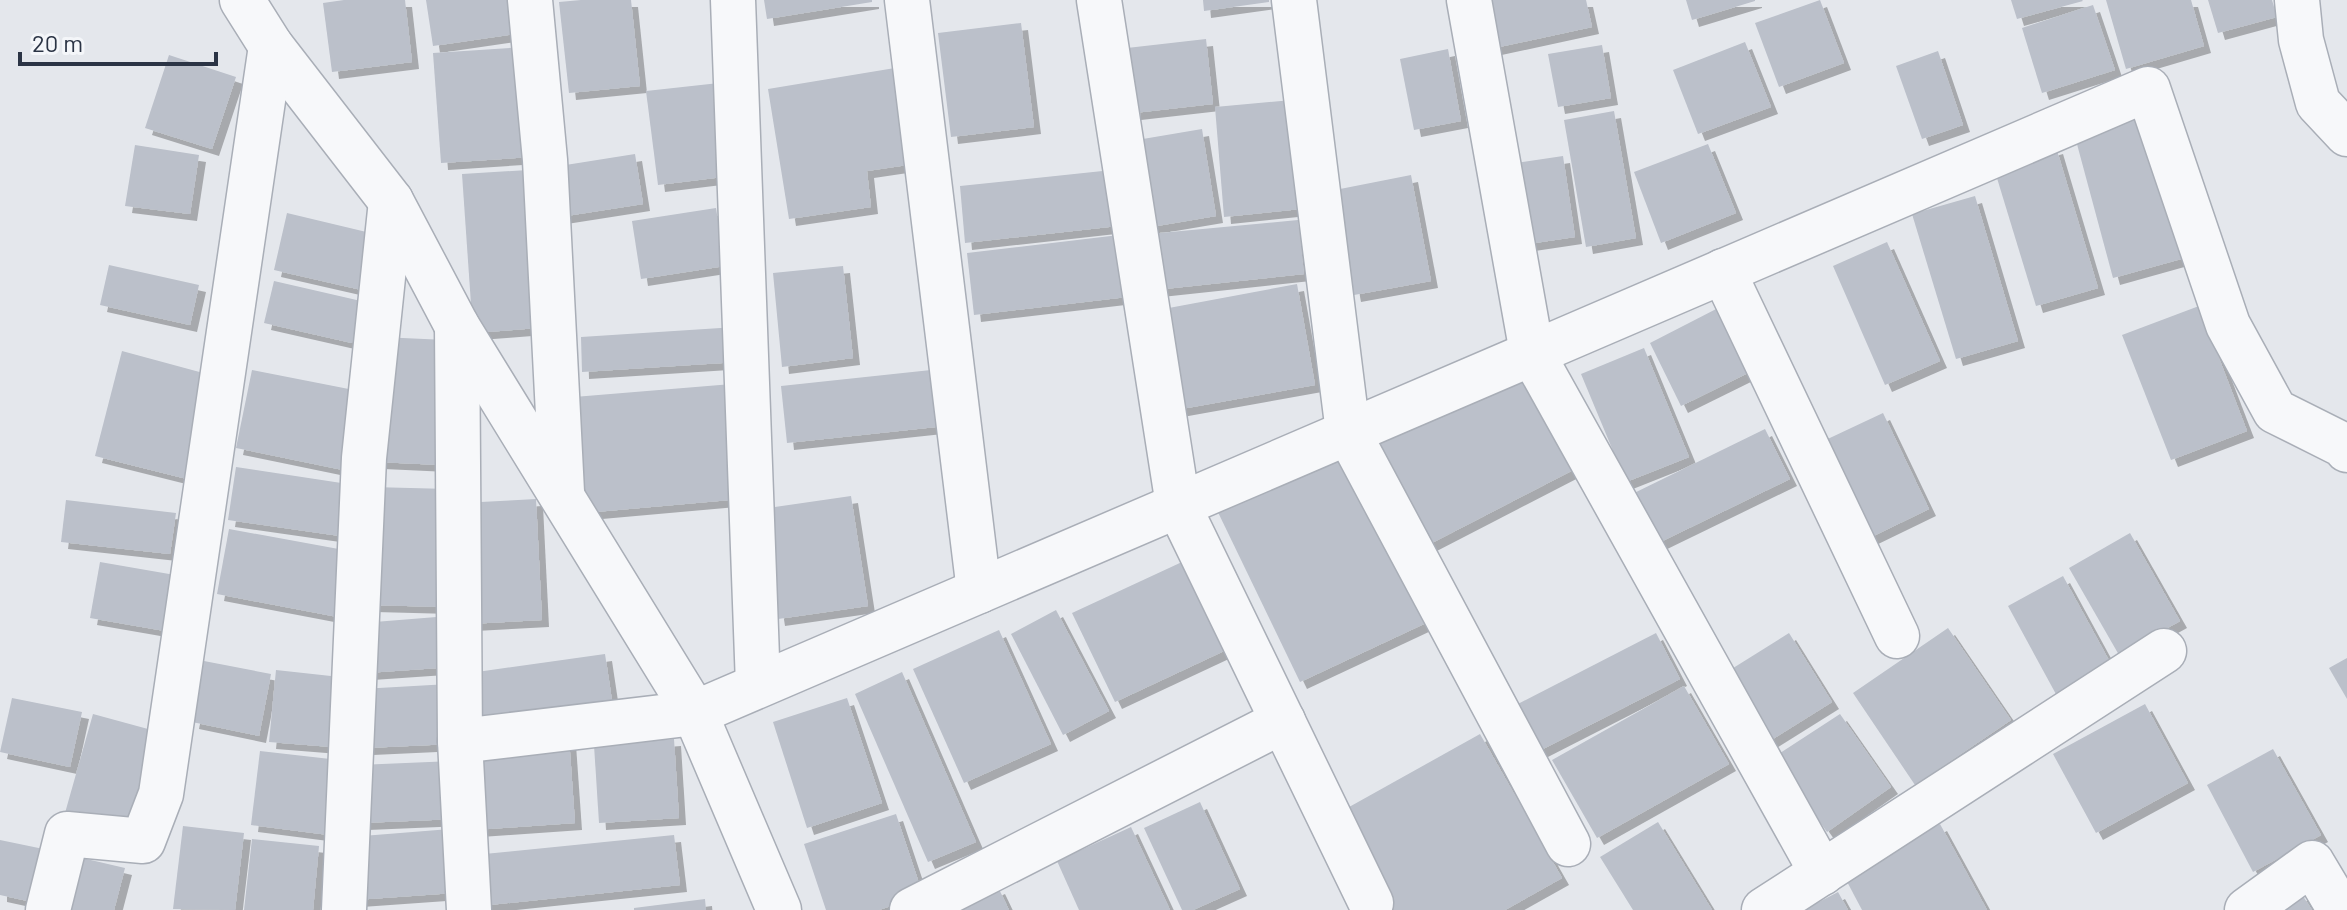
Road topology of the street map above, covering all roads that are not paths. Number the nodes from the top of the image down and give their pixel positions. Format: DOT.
graph roads {
  1 [pos="242,0"];
  2 [pos="530,0"];
  3 [pos="733,0"];
  4 [pos="907,0"];
  5 [pos="1099,0"];
  6 [pos="1294,0"];
  7 [pos="1469,0"];
  8 [pos="2297,0"];
  9 [pos="271,46"];
  10 [pos="2347,134"];
  11 [pos="391,201"];
  12 [pos="1723,271"];
  13 [pos="457,326"];
  14 [pos="1532,353"];
  15 [pos="1348,432"];
  16 [pos="2347,450"];
  17 [pos="562,498"];
  18 [pos="1178,505"];
  19 [pos="979,591"];
  20 [pos="1897,636"];
  21 [pos="2164,651"];
  22 [pos="758,685"];
  23 [pos="695,713"];
  24 [pos="1283,721"];
  25 [pos="460,741"];
  26 [pos="1568,844"];
  27 [pos="1822,873"];
  28 [pos="1371,903"];
  29 [pos="48,910"];
  30 [pos="344,910"];
  31 [pos="469,910"];
  32 [pos="779,910"];
  33 [pos="912,910"];
  34 [pos="1764,910"];
  35 [pos="2247,910"];
  36 [pos="2340,910"];
  1 -- 9 [label="street"];
  2 -- 17 [label="street"];
  3 -- 22 [label="street"];
  4 -- 19 [label="street"];
  5 -- 18 [label="street"];
  6 -- 15 [label="street"];
  7 -- 14 [label="street"];
  8 -- 10 [label="street"];
  9 -- 11 [label="street"];
  9 -- 29 [label="street"];
  11 -- 13 [label="street"];
  11 -- 30 [label="street"];
  12 -- 14 [label="street"];
  12 -- 16 [label="street"];
  12 -- 20 [label="street"];
  13 -- 17 [label="street"];
  13 -- 25 [label="street"];
  14 -- 15 [label="street"];
  14 -- 27 [label="street"];
  15 -- 18 [label="street"];
  15 -- 26 [label="street"];
  17 -- 23 [label="street"];
  18 -- 19 [label="street"];
  18 -- 24 [label="street"];
  19 -- 22 [label="street"];
  21 -- 27 [label="street"];
  22 -- 23 [label="street"];
  23 -- 25 [label="street"];
  23 -- 32 [label="street"];
  24 -- 28 [label="street"];
  24 -- 33 [label="street"];
  25 -- 31 [label="street"];
  27 -- 34 [label="street"];
  35 -- 36 [label="street"];
}
